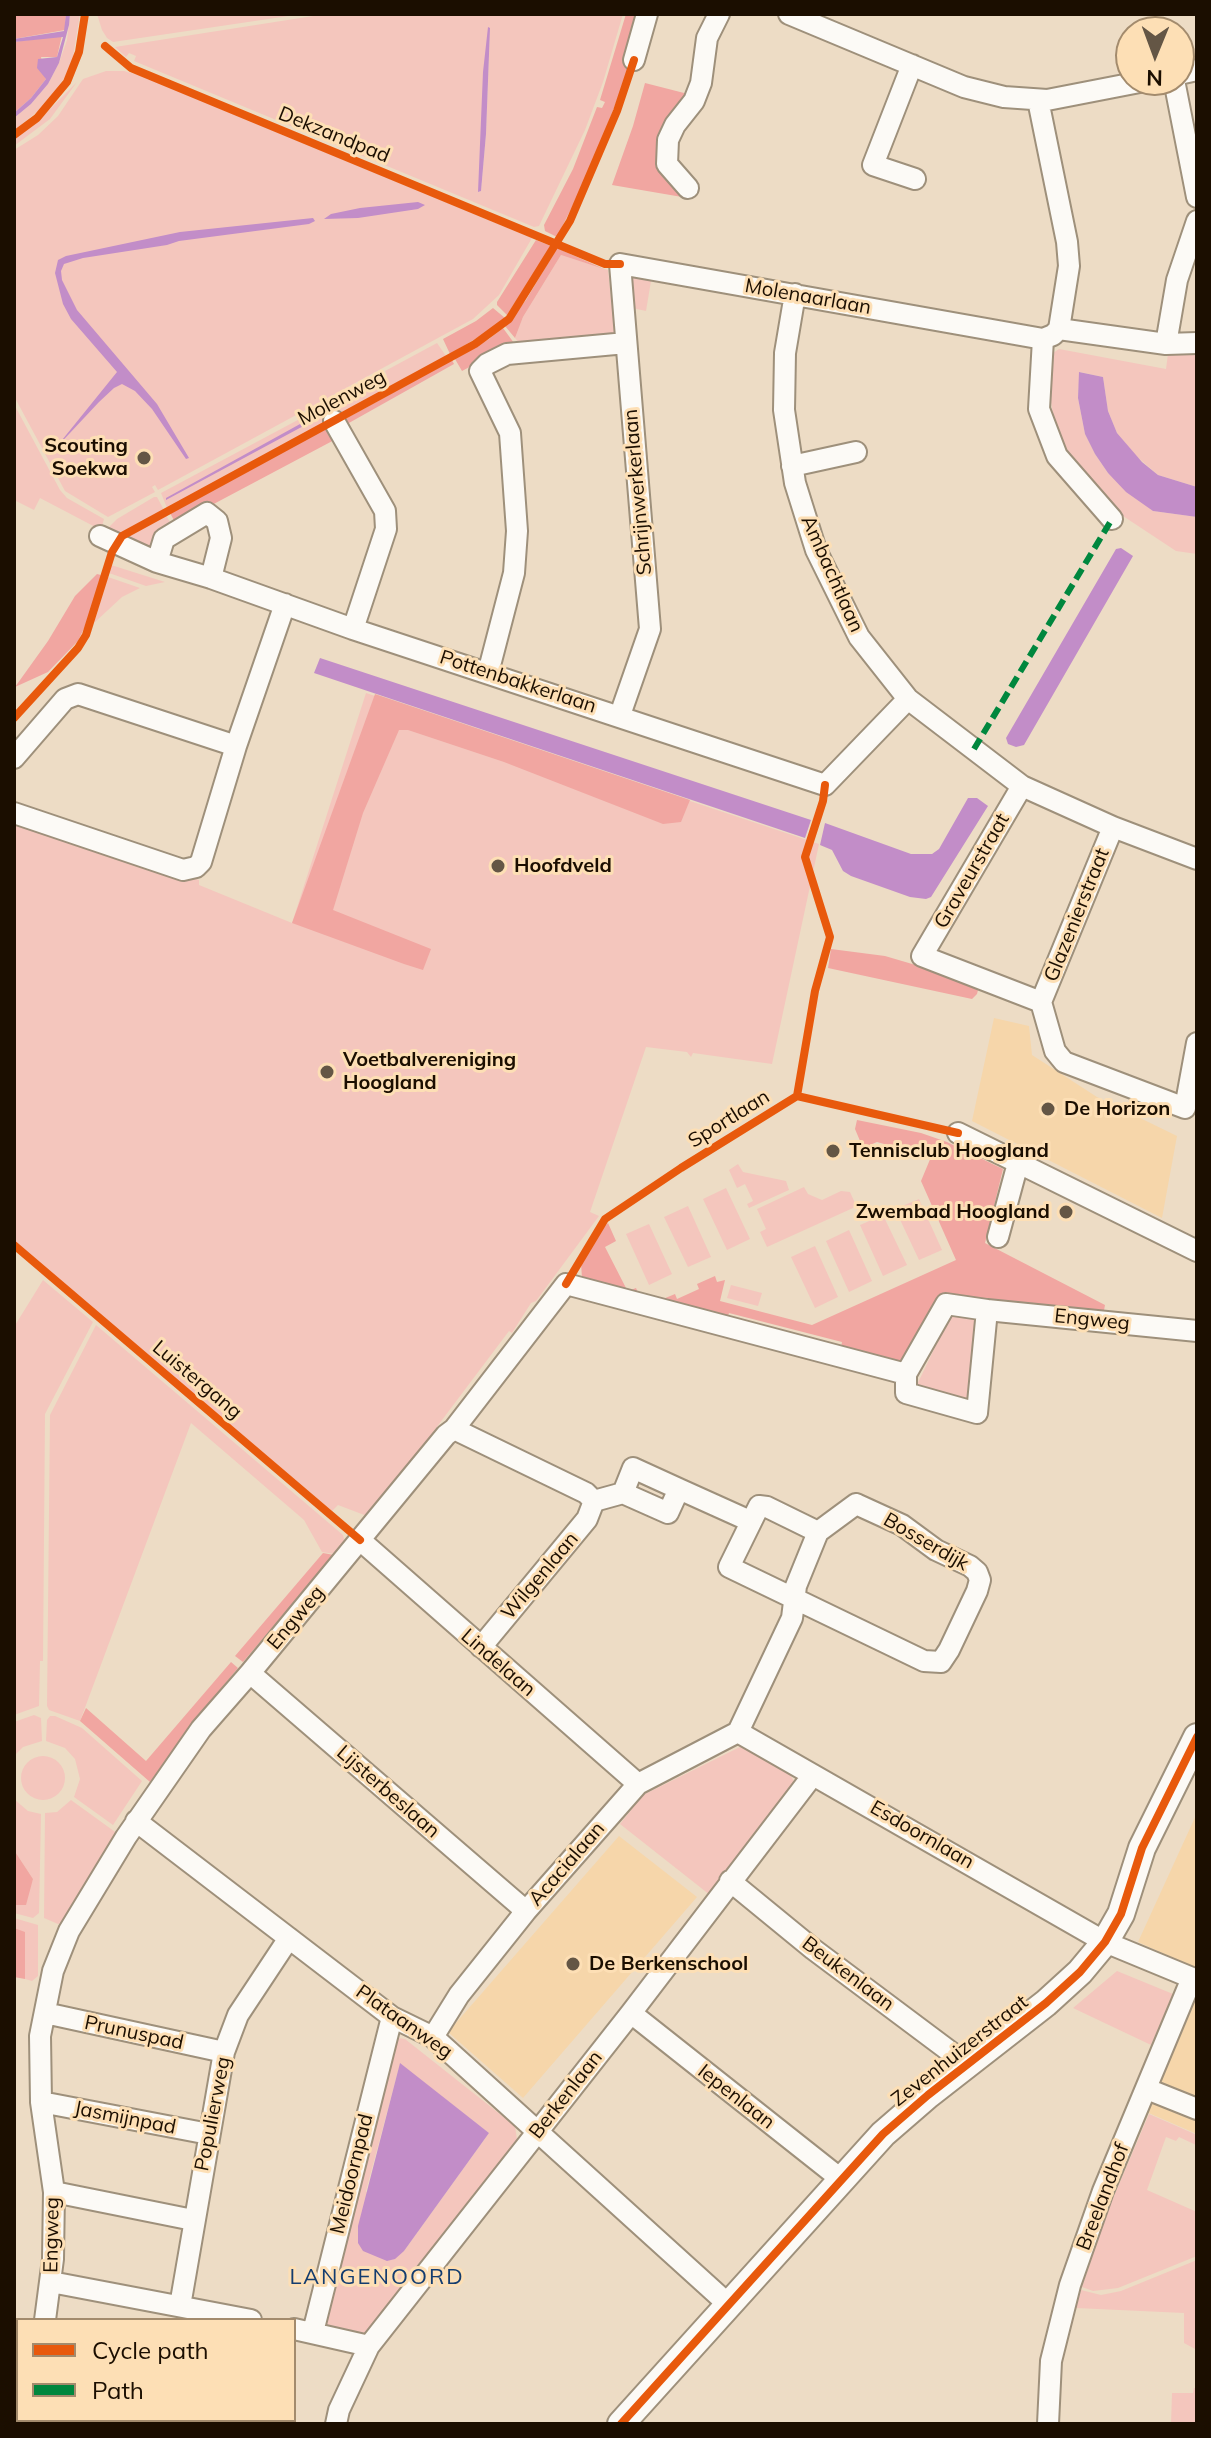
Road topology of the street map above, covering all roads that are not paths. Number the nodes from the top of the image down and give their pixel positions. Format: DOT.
graph roads {
  1 [pos="647,14"];
  2 [pos="719,14"];
  3 [pos="789,14"];
  4 [pos="634,60"];
  5 [pos="912,65"];
  6 [pos="1115,87"];
  7 [pos="1177,96"];
  8 [pos="1038,100"];
  9 [pos="915,179"];
  10 [pos="688,188"];
  11 [pos="1197,197"];
  12 [pos="1197,221"];
  13 [pos="620,264"];
  14 [pos="795,294"];
  15 [pos="1051,334"];
  16 [pos="626,343"];
  17 [pos="1197,343"];
  18 [pos="1166,344"];
  19 [pos="334,421"];
  20 [pos="856,452"];
  21 [pos="792,466"];
  22 [pos="1112,519"];
  23 [pos="100,536"];
  24 [pos="157,562"];
  25 [pos="211,578"];
  26 [pos="285,604"];
  27 [pos="353,629"];
  28 [pos="488,673"];
  29 [pos="908,699"];
  30 [pos="620,715"];
  31 [pos="236,746"];
  32 [pos="14,758"];
  33 [pos="1022,786"];
  34 [pos="14,813"];
  35 [pos="1113,827"];
  36 [pos="1197,859"];
  37 [pos="971,975"];
  38 [pos="1041,1002"];
  39 [pos="1197,1043"];
  40 [pos="958,1133"];
  41 [pos="1018,1163"];
  42 [pos="998,1237"];
  43 [pos="1197,1251"];
  44 [pos="987,1310"];
  45 [pos="1197,1331"];
  46 [pos="906,1374"];
  47 [pos="454,1429"];
  48 [pos="594,1501"];
  49 [pos="750,1521"];
  50 [pos="818,1532"];
  51 [pos="360,1540"];
  52 [pos="795,1599"];
  53 [pos="481,1647"];
  54 [pos="250,1673"];
  55 [pos="738,1732"];
  56 [pos="1197,1737"];
  57 [pos="813,1775"];
  58 [pos="638,1784"];
  59 [pos="136,1821"];
  60 [pos="730,1881"];
  61 [pos="526,1911"];
  62 [pos="289,1938"];
  63 [pos="1105,1942"];
  64 [pos="1194,1979"];
  65 [pos="45,2013"];
  66 [pos="631,2013"];
  67 [pos="392,2017"];
  68 [pos="433,2037"];
  69 [pos="224,2052"];
  70 [pos="968,2065"];
  71 [pos="1147,2089"];
  72 [pos="41,2102"];
  73 [pos="1197,2109"];
  74 [pos="537,2131"];
  75 [pos="209,2134"];
  76 [pos="842,2180"];
  77 [pos="54,2192"];
  78 [pos="193,2220"];
  79 [pos="51,2282"];
  80 [pos="729,2305"];
  81 [pos="180,2306"];
  82 [pos="45,2318"];
  83 [pos="241,2318"];
  84 [pos="304,2330"];
  85 [pos="369,2346"];
  86 [pos="336,2424"];
  87 [pos="621,2424"];
  88 [pos="1048,2424"];
  1 -- 4 [label="street"];
  2 -- 10 [label="street"];
  3 -- 5 [label="street"];
  5 -- 8 [label="street"];
  5 -- 9 [label="street"];
  6 -- 8 [label="street"];
  7 -- 11 [label="street"];
  8 -- 15 [label="street"];
  12 -- 18 [label="street"];
  13 -- 14 [label="street, Molenaarlaan"];
  13 -- 16 [label="street, Schrijnwerkerlaan"];
  14 -- 15 [label="street, Molenaarlaan"];
  14 -- 21 [label="street, Ambachtlaan"];
  15 -- 18 [label="street, Molenaarlaan"];
  15 -- 22 [label="street"];
  16 -- 28 [label="street"];
  16 -- 30 [label="street, Schrijnwerkerlaan"];
  17 -- 18 [label="street, Molenaarlaan"];
  19 -- 27 [label="street"];
  20 -- 21 [label="street"];
  21 -- 29 [label="street, Ambachtlaan"];
  23 -- 24 [label="street, Pottenbakkerlaan"];
  24 -- 25 [label="street, Pottenbakkerlaan"];
  24 -- 25 [label="street"];
  25 -- 26 [label="street, Pottenbakkerlaan"];
  26 -- 27 [label="street, Pottenbakkerlaan"];
  26 -- 31 [label="street"];
  27 -- 28 [label="street, Pottenbakkerlaan"];
  28 -- 30 [label="street, Pottenbakkerlaan"];
  29 -- 30 [label="street, Pottenbakkerlaan"];
  29 -- 33 [label="street, Ambachtlaan"];
  31 -- 32 [label="street"];
  31 -- 34 [label="street"];
  33 -- 35 [label="street, Ambachtlaan"];
  33 -- 37 [label="street, Graveurstraat"];
  35 -- 36 [label="street, Ambachtlaan"];
  35 -- 38 [label="street, Glazenierstraat"];
  37 -- 38 [label="street, Glazenierstraat"];
  38 -- 39 [label="street, Glazenierstraat"];
  40 -- 41 [label="street"];
  41 -- 42 [label="street"];
  41 -- 43 [label="street"];
  44 -- 45 [label="street, Engweg"];
  44 -- 46 [label="street, Engweg"];
  44 -- 46 [label="street"];
  46 -- 47 [label="street, Engweg"];
  47 -- 48 [label="street"];
  47 -- 51 [label="street, Engweg"];
  48 -- 49 [label="street"];
  48 -- 53 [label="street, Wilgenlaan"];
  49 -- 50 [label="street"];
  49 -- 52 [label="street, Bosserdijk"];
  50 -- 52 [label="street"];
  50 -- 52 [label="street, Bosserdijk"];
  51 -- 53 [label="street, Lindelaan"];
  51 -- 54 [label="street, Engweg"];
  52 -- 55 [label="street"];
  53 -- 58 [label="street, Lindelaan"];
  54 -- 59 [label="street, Engweg"];
  54 -- 61 [label="street, Lijsterbeslaan"];
  55 -- 57 [label="street, Esdoornlaan"];
  55 -- 58 [label="street, Acacialaan"];
  56 -- 63 [label="street, Zevenhuizerstraat"];
  57 -- 60 [label="street, Berkenlaan"];
  57 -- 63 [label="street, Esdoornlaan"];
  58 -- 61 [label="street, Acacialaan"];
  59 -- 62 [label="street, Plataanweg"];
  59 -- 65 [label="street, Engweg"];
  60 -- 66 [label="street, Berkenlaan"];
  60 -- 70 [label="street, Beukenlaan"];
  61 -- 68 [label="street, Acacialaan"];
  62 -- 67 [label="street, Plataanweg"];
  62 -- 69 [label="street, Populierweg"];
  63 -- 64 [label="street, Esdoornlaan"];
  63 -- 70 [label="street, Zevenhuizerstraat"];
  64 -- 71 [label="street, Breelandhof"];
  65 -- 69 [label="street, Prunuspad"];
  65 -- 72 [label="street, Engweg"];
  66 -- 74 [label="street, Berkenlaan"];
  66 -- 76 [label="street, Iepenlaan"];
  67 -- 68 [label="street, Plataanweg"];
  67 -- 84 [label="street, Meidoornpad"];
  68 -- 74 [label="street, Plataanweg"];
  69 -- 75 [label="street, Populierweg"];
  70 -- 76 [label="street, Zevenhuizerstraat"];
  71 -- 73 [label="street"];
  71 -- 88 [label="street, Breelandhof"];
  72 -- 75 [label="street, Jasmijnpad"];
  72 -- 77 [label="street, Engweg"];
  74 -- 80 [label="street, Plataanweg"];
  74 -- 85 [label="street, Berkenlaan"];
  75 -- 78 [label="street, Populierweg"];
  76 -- 80 [label="street, Zevenhuizerstraat"];
  77 -- 78 [label="street"];
  77 -- 79 [label="street, Engweg"];
  78 -- 81 [label="street, Populierweg"];
  79 -- 81 [label="street"];
  79 -- 82 [label="street, Engweg"];
  80 -- 87 [label="street, Zevenhuizerstraat"];
  81 -- 83 [label="street"];
  84 -- 85 [label="street"];
  85 -- 86 [label="street, Berkenlaan"];
}
